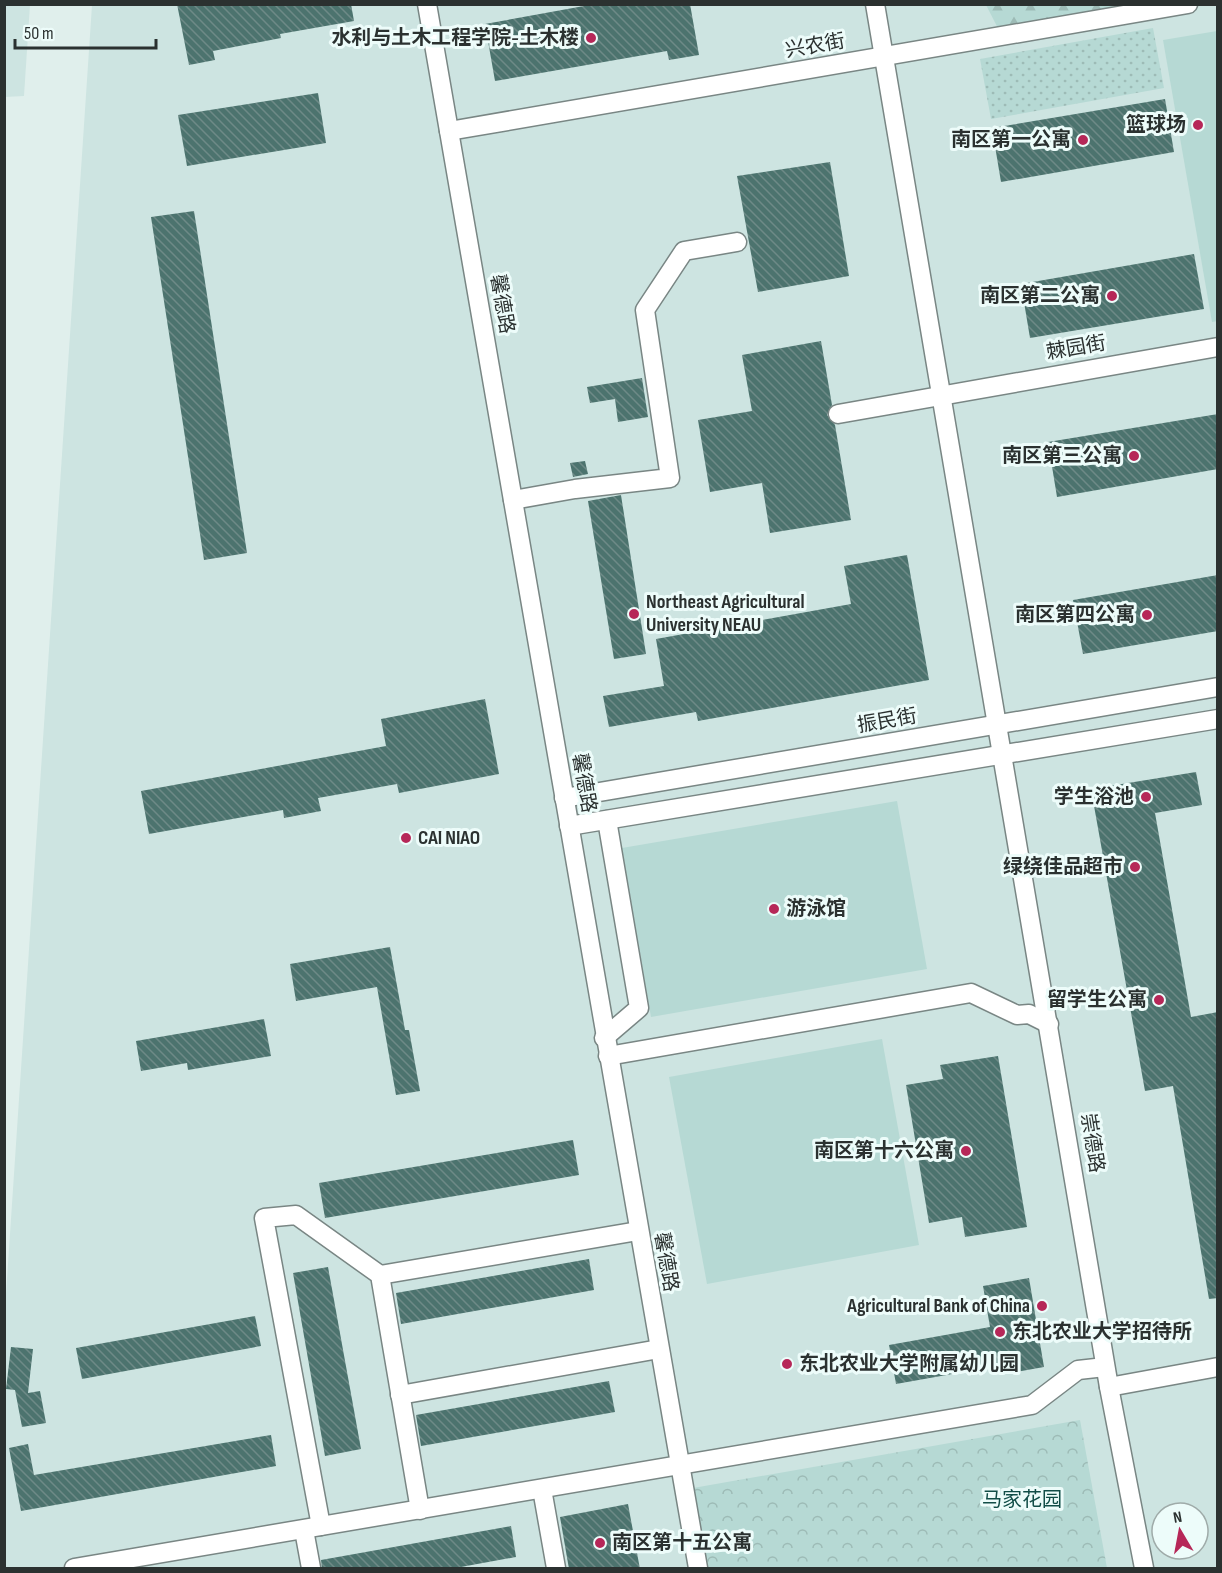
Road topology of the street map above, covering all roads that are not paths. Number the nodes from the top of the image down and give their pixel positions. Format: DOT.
graph roads {
  1 [pos="427,4"];
  2 [pos="875,4"];
  3 [pos="1188,4"];
  4 [pos="886,56"];
  5 [pos="449,131"];
  6 [pos="736,242"];
  7 [pos="1218,347"];
  8 [pos="942,394"];
  9 [pos="838,414"];
  10 [pos="513,500"];
  11 [pos="1218,687"];
  12 [pos="1175,694"];
  13 [pos="1218,719"];
  14 [pos="998,725"];
  15 [pos="1180,726"];
  16 [pos="864,747"];
  17 [pos="1003,755"];
  18 [pos="728,771"];
  19 [pos="869,777"];
  20 [pos="564,798"];
  21 [pos="732,799"];
  22 [pos="607,820"];
  23 [pos="569,826"];
  24 [pos="1049,1024"];
  25 [pos="604,1038"];
  26 [pos="608,1056"];
  27 [pos="638,1231"];
  28 [pos="380,1275"];
  29 [pos="659,1349"];
  30 [pos="1106,1367"];
  31 [pos="1218,1367"];
  32 [pos="1109,1387"];
  33 [pos="400,1395"];
  34 [pos="679,1466"];
  35 [pos="542,1489"];
  36 [pos="420,1510"];
  37 [pos="313,1528"];
  38 [pos="81,1568"];
  39 [pos="311,1569"];
  40 [pos="556,1569"];
  41 [pos="698,1569"];
  42 [pos="1144,1569"];
  1 -- 5 [label="street, 馨德路"];
  2 -- 4 [label="street, 崇德路"];
  3 -- 4 [label="street, 兴农街"];
  4 -- 5 [label="street, 兴农街"];
  4 -- 8 [label="street, 崇德路"];
  5 -- 10 [label="street, 馨德路"];
  6 -- 10 [label="street"];
  7 -- 8 [label="street, 棘园街"];
  8 -- 9 [label="street, 棘园街"];
  8 -- 14 [label="street, 崇德路"];
  10 -- 20 [label="street, 馨德路"];
  11 -- 12 [label="street, 振民街"];
  12 -- 14 [label="street, 振民街"];
  12 -- 15 [label="street"];
  13 -- 15 [label="street"];
  14 -- 16 [label="street, 振民街"];
  14 -- 17 [label="street, 崇德路"];
  15 -- 17 [label="street"];
  16 -- 18 [label="street, 振民街"];
  16 -- 19 [label="street"];
  17 -- 19 [label="street"];
  17 -- 24 [label="street, 崇德路"];
  18 -- 20 [label="street, 振民街"];
  18 -- 21 [label="street"];
  19 -- 21 [label="street"];
  20 -- 23 [label="street, 馨德路"];
  21 -- 22 [label="street"];
  22 -- 23 [label="street"];
  22 -- 25 [label="street"];
  23 -- 25 [label="street, 馨德路"];
  24 -- 26 [label="street"];
  24 -- 30 [label="street, 崇德路"];
  25 -- 26 [label="street, 馨德路"];
  26 -- 27 [label="street, 馨德路"];
  27 -- 28 [label="street"];
  27 -- 29 [label="street, 馨德路"];
  28 -- 33 [label="street"];
  28 -- 37 [label="street"];
  29 -- 33 [label="street"];
  29 -- 34 [label="street, 馨德路"];
  30 -- 32 [label="street, 崇德路"];
  30 -- 34 [label="street"];
  31 -- 32 [label="street"];
  32 -- 42 [label="street, 崇德路"];
  33 -- 36 [label="street"];
  34 -- 35 [label="street"];
  34 -- 41 [label="street, 馨德路"];
  35 -- 36 [label="street"];
  35 -- 40 [label="street"];
  36 -- 37 [label="street"];
  37 -- 38 [label="street"];
  37 -- 39 [label="street"];
}
